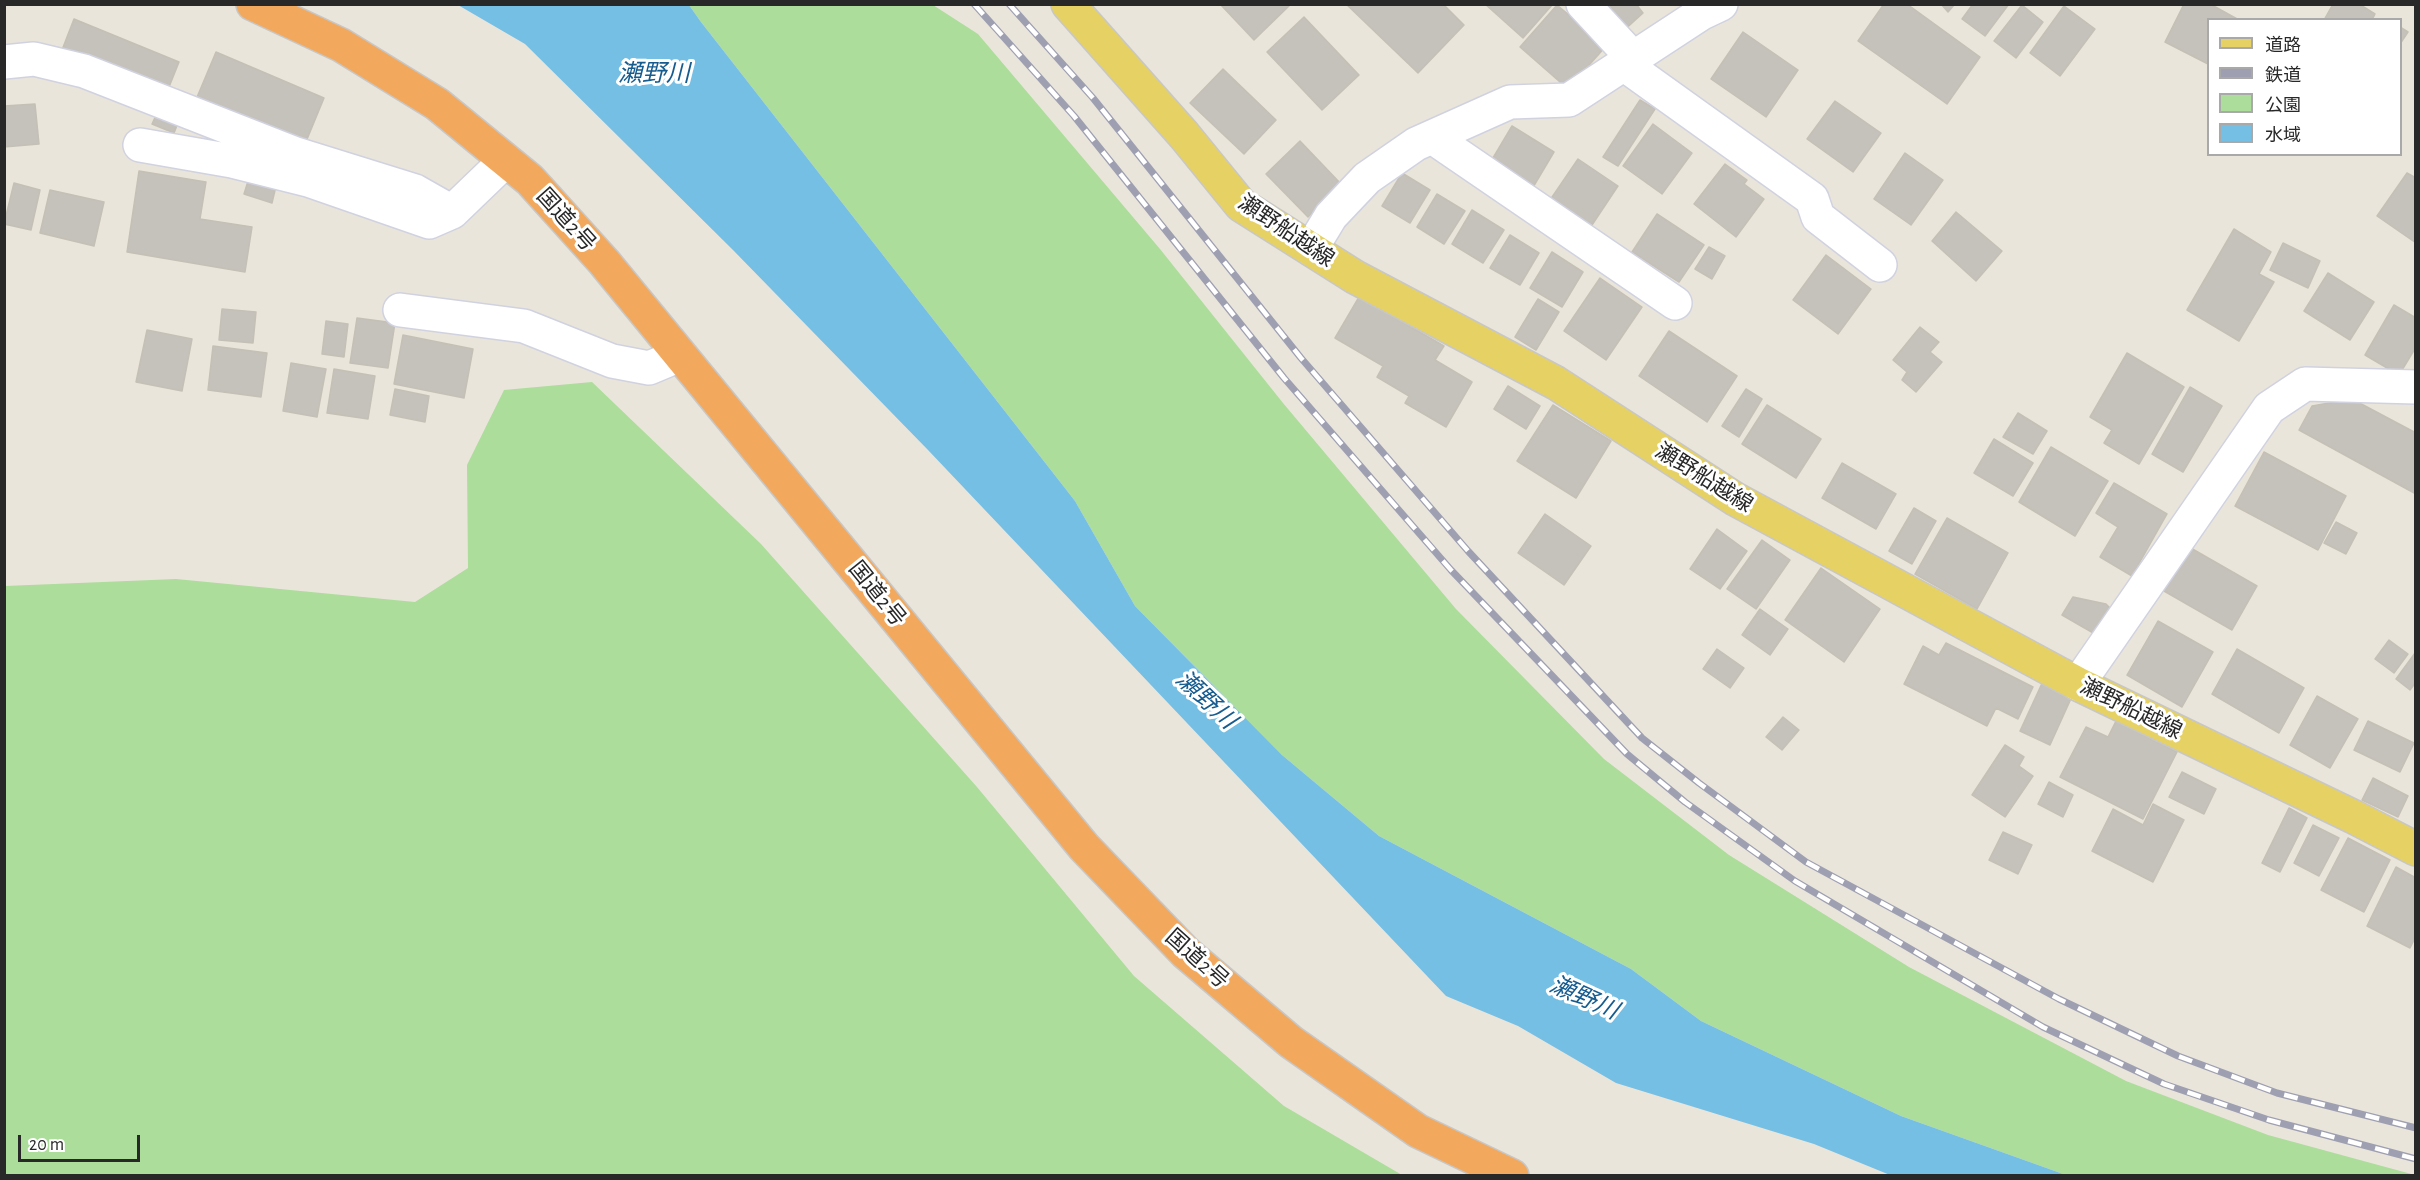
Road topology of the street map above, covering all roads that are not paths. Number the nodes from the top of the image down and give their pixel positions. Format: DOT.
graph roads {
  1 [pos="253,4"];
  2 [pos="1068,4"];
  3 [pos="1583,4"];
  4 [pos="1721,4"];
  5 [pos="4,62"];
  6 [pos="1629,62"];
  7 [pos="1432,137"];
  8 [pos="140,145"];
  9 [pos="505,160"];
  10 [pos="452,212"];
  11 [pos="1311,249"];
  12 [pos="1880,265"];
  13 [pos="1675,303"];
  14 [pos="400,310"];
  15 [pos="680,355"];
  16 [pos="2415,387"];
  17 [pos="2078,684"];
  18 [pos="2415,849"];
  19 [pos="1512,1176"];
  1 -- 9 [label="highway, 国道2号"];
  2 -- 11 [label="main road, 瀬野船越線"];
  3 -- 6 [label="street"];
  4 -- 6 [label="street"];
  5 -- 10 [label="street"];
  6 -- 7 [label="street"];
  6 -- 12 [label="street"];
  7 -- 11 [label="street"];
  7 -- 13 [label="street"];
  8 -- 10 [label="street"];
  9 -- 10 [label="street"];
  9 -- 15 [label="highway, 国道2号"];
  11 -- 17 [label="main road, 瀬野船越線"];
  14 -- 15 [label="street"];
  15 -- 19 [label="highway, 国道2号"];
  16 -- 17 [label="street"];
  17 -- 18 [label="main road, 瀬野船越線"];
}
